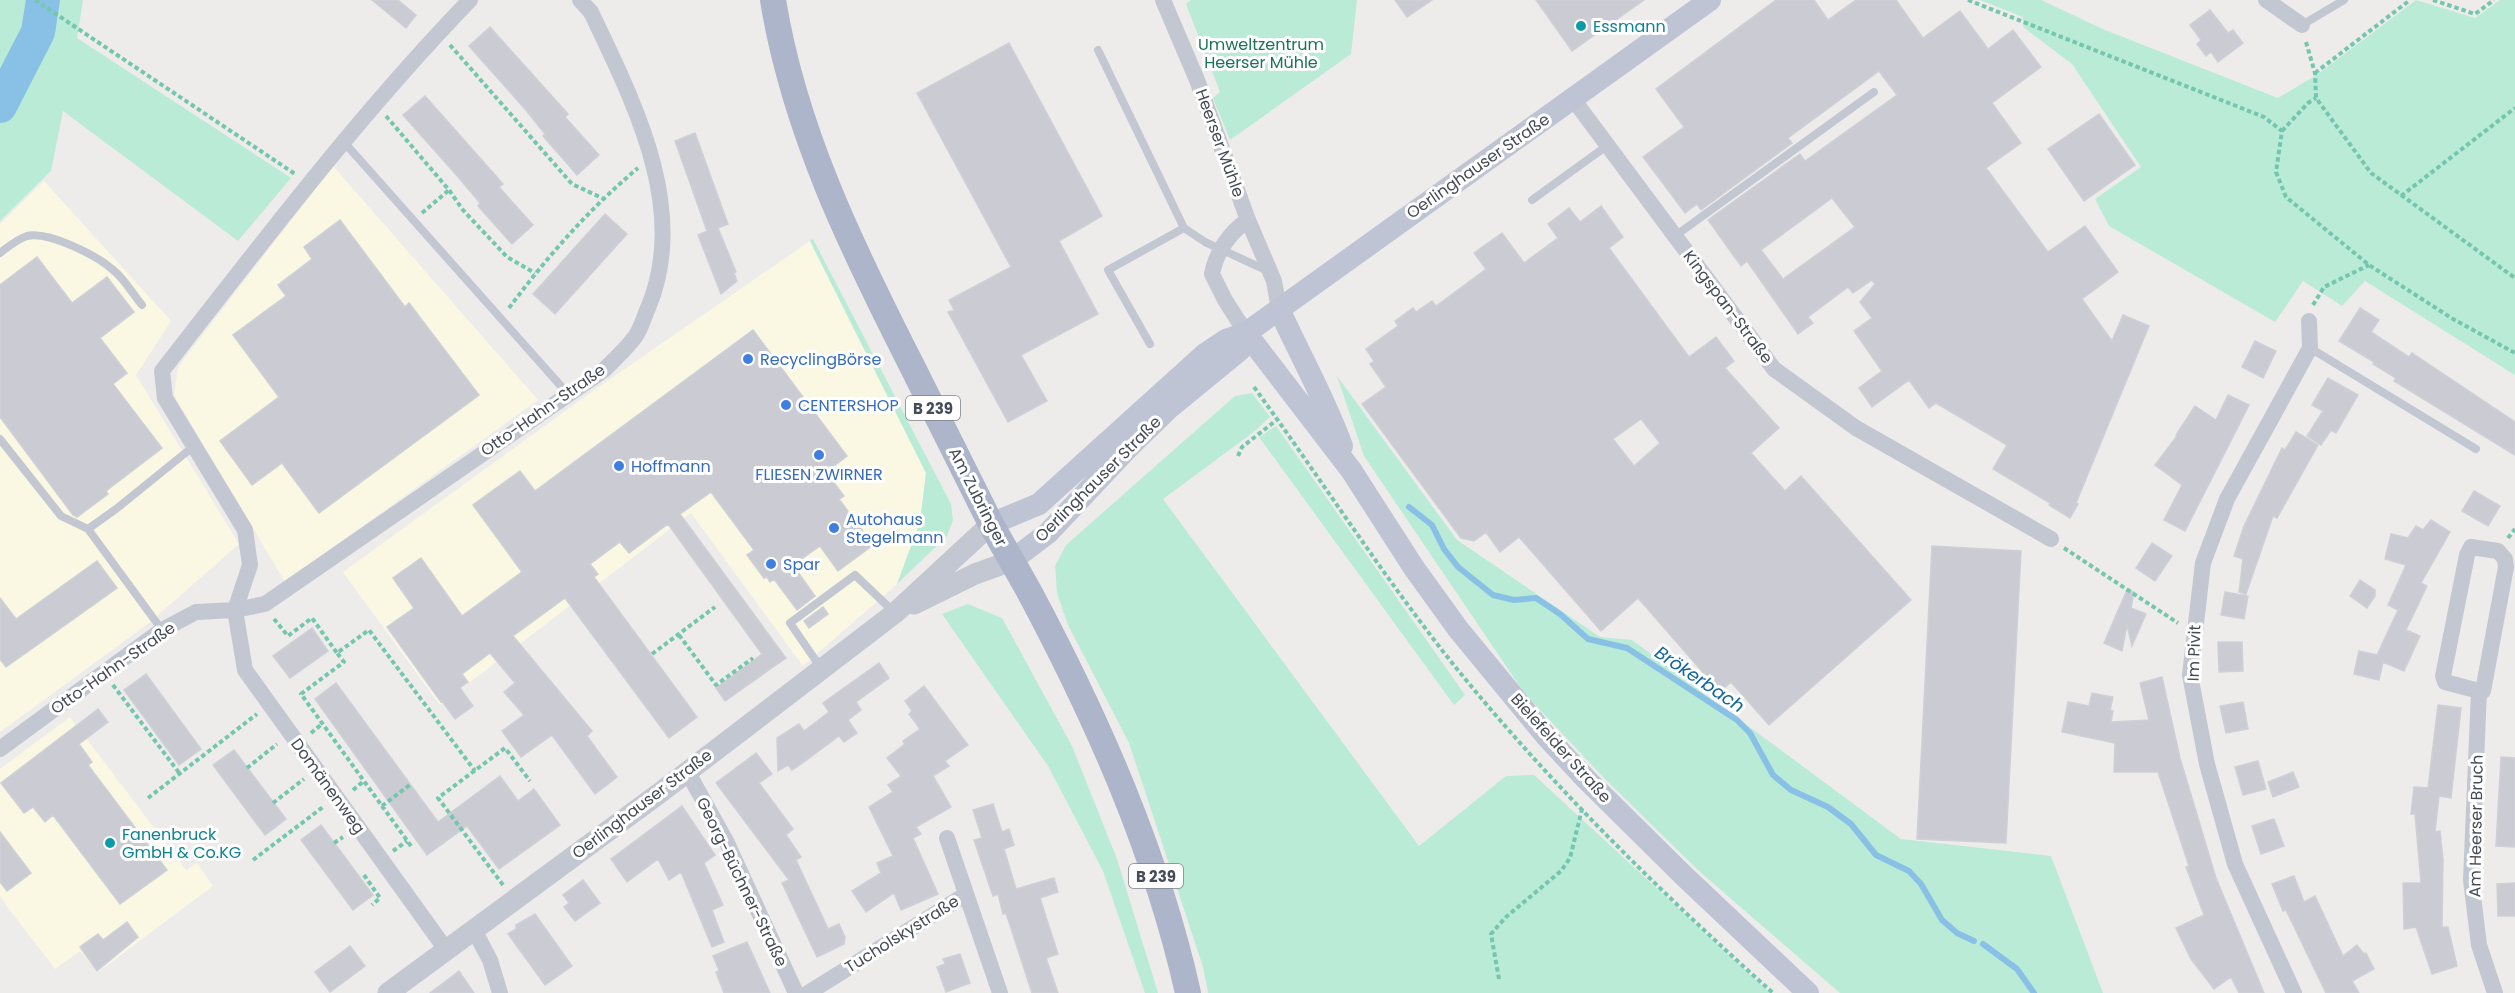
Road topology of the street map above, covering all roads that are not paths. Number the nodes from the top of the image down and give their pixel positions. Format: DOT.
graph roads {
  1 [pos="470,0"];
  2 [pos="580,0"];
  3 [pos="773,0"];
  4 [pos="1163,0"];
  5 [pos="1710,0"];
  6 [pos="2266,0"];
  7 [pos="2344,0"];
  8 [pos="2302,25"];
  9 [pos="1098,50"];
  10 [pos="1874,92"];
  11 [pos="1574,99"];
  12 [pos="343,141"];
  13 [pos="1608,145"];
  14 [pos="1532,200"];
  15 [pos="1248,220"];
  16 [pos="1184,228"];
  17 [pos="1676,236"];
  18 [pos="1221,250"];
  19 [pos="0,253"];
  20 [pos="1271,272"];
  21 [pos="142,305"];
  22 [pos="1279,309"];
  23 [pos="2309,321"];
  24 [pos="1246,333"];
  25 [pos="1150,344"];
  26 [pos="2310,348"];
  27 [pos="567,394"];
  28 [pos="0,438"];
  29 [pos="194,446"];
  30 [pos="2476,449"];
  31 [pos="1351,470"];
  32 [pos="991,524"];
  33 [pos="88,529"];
  34 [pos="2051,539"];
  35 [pos="1011,561"];
  36 [pos="235,610"];
  37 [pos="895,613"];
  38 [pos="162,630"];
  39 [pos="821,668"];
  40 [pos="2479,692"];
  41 [pos="0,749"];
  42 [pos="687,771"];
  43 [pos="947,838"];
  44 [pos="965,895"];
  45 [pos="474,930"];
  46 [pos="447,951"];
  47 [pos="388,993"];
  48 [pos="500,993"];
  49 [pos="796,993"];
  50 [pos="808,993"];
  51 [pos="1000,993"];
  52 [pos="1188,993"];
  53 [pos="1809,993"];
  54 [pos="2294,993"];
  55 [pos="2494,993"];
  1 -- 12 [label="street"];
  2 -- 27 [label="street, Otto-Hahn-Straße"];
  3 -- 32 [label="main road, Am Zubringer / B 239"];
  4 -- 15 [label="street, Heerser Mühle"];
  5 -- 11 [label="main road, Oerlinghauser Straße"];
  6 -- 8 [label="street"];
  7 -- 8 [label="lane"];
  9 -- 16 [label="lane"];
  10 -- 17 [label="lane"];
  11 -- 13 [label="street, Kingspan-Straße"];
  11 -- 22 [label="main road, Oerlinghauser Straße"];
  12 -- 27 [label="lane"];
  12 -- 29 [label="street"];
  13 -- 14 [label="lane"];
  13 -- 17 [label="street, Kingspan-Straße"];
  15 -- 18 [label="street"];
  15 -- 20 [label="street, Heerser Mühle"];
  16 -- 18 [label="lane"];
  16 -- 25 [label="lane"];
  17 -- 34 [label="street, Kingspan-Straße"];
  18 -- 20 [label="lane"];
  18 -- 24 [label="street"];
  19 -- 21 [label="lane"];
  20 -- 22 [label="street, Heerser Mühle"];
  22 -- 24 [label="main road, Oerlinghauser Straße"];
  22 -- 31 [label="main road, Bielefelder Straße"];
  23 -- 26 [label="street"];
  24 -- 31 [label="main road, Bielefelder Straße"];
  24 -- 32 [label="main road, Oerlinghauser Straße"];
  24 -- 35 [label="main road, Oerlinghauser Straße"];
  26 -- 30 [label="lane"];
  26 -- 54 [label="street, Im Pivit"];
  27 -- 36 [label="street, Otto-Hahn-Straße"];
  28 -- 33 [label="lane"];
  29 -- 33 [label="lane"];
  29 -- 36 [label="street"];
  31 -- 53 [label="main road, Bielefelder Straße"];
  32 -- 35 [label="main road, Am Zubringer / B 239"];
  32 -- 37 [label="street, Oerlinghauser Straße"];
  33 -- 38 [label="lane"];
  35 -- 37 [label="street, Oerlinghauser Straße"];
  35 -- 52 [label="main road, Am Zubringer / B 239"];
  36 -- 38 [label="street, Otto-Hahn-Straße"];
  36 -- 46 [label="street, Domänenweg"];
  37 -- 39 [label="street, Oerlinghauser Straße"];
  37 -- 39 [label="lane"];
  38 -- 41 [label="street, Otto-Hahn-Straße"];
  39 -- 42 [label="street, Oerlinghauser Straße"];
  40 -- 40 [label="street, Am Heerser Bruch"];
  40 -- 55 [label="street, Am Heerser Bruch"];
  42 -- 45 [label="street, Oerlinghauser Straße"];
  42 -- 49 [label="street, Georg-Büchner-Straße"];
  43 -- 44 [label="street, Tucholskystraße"];
  44 -- 50 [label="street, Tucholskystraße"];
  44 -- 51 [label="street, Tucholskystraße"];
  45 -- 46 [label="street, Oerlinghauser Straße"];
  45 -- 48 [label="street"];
  46 -- 47 [label="street, Oerlinghauser Straße"];
}
